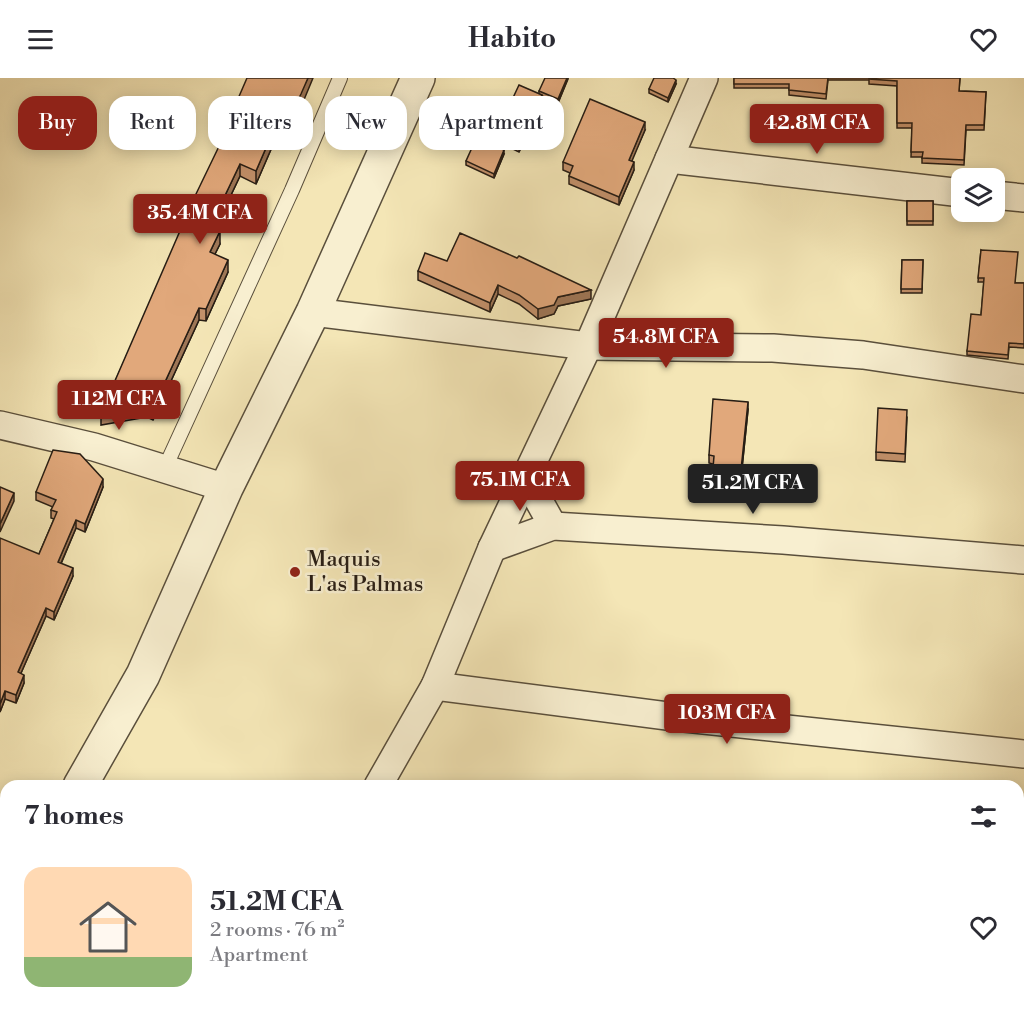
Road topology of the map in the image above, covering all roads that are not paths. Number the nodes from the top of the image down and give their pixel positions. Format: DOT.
graph roads {
  1 [pos="340,78"];
  2 [pos="418,78"];
  3 [pos="704,78"];
  4 [pos="669,159"];
  5 [pos="951,192"];
  6 [pos="1005,196"];
  7 [pos="1024,198"];
  8 [pos="313,312"];
  9 [pos="588,346"];
  10 [pos="1024,379"];
  11 [pos="0,425"];
  12 [pos="164,470"];
  13 [pos="525,476"];
  14 [pos="226,488"];
  15 [pos="554,526"];
  16 [pos="492,548"];
  17 [pos="1024,560"];
  18 [pos="435,686"];
  19 [pos="1024,754"];
  20 [pos="83,780"];
  21 [pos="381,780"];
  1 -- 12 [label="lane"];
  2 -- 8 [label="street"];
  3 -- 4 [label="street"];
  4 -- 5 [label="street"];
  4 -- 9 [label="street"];
  6 -- 7 [label="street"];
  8 -- 9 [label="street"];
  8 -- 14 [label="street"];
  9 -- 10 [label="street"];
  9 -- 13 [label="street"];
  11 -- 12 [label="street"];
  12 -- 14 [label="street"];
  13 -- 15 [label="street"];
  13 -- 16 [label="street"];
  14 -- 20 [label="street"];
  15 -- 16 [label="street"];
  15 -- 17 [label="street"];
  16 -- 18 [label="street"];
  18 -- 19 [label="street"];
  18 -- 21 [label="street"];
}
